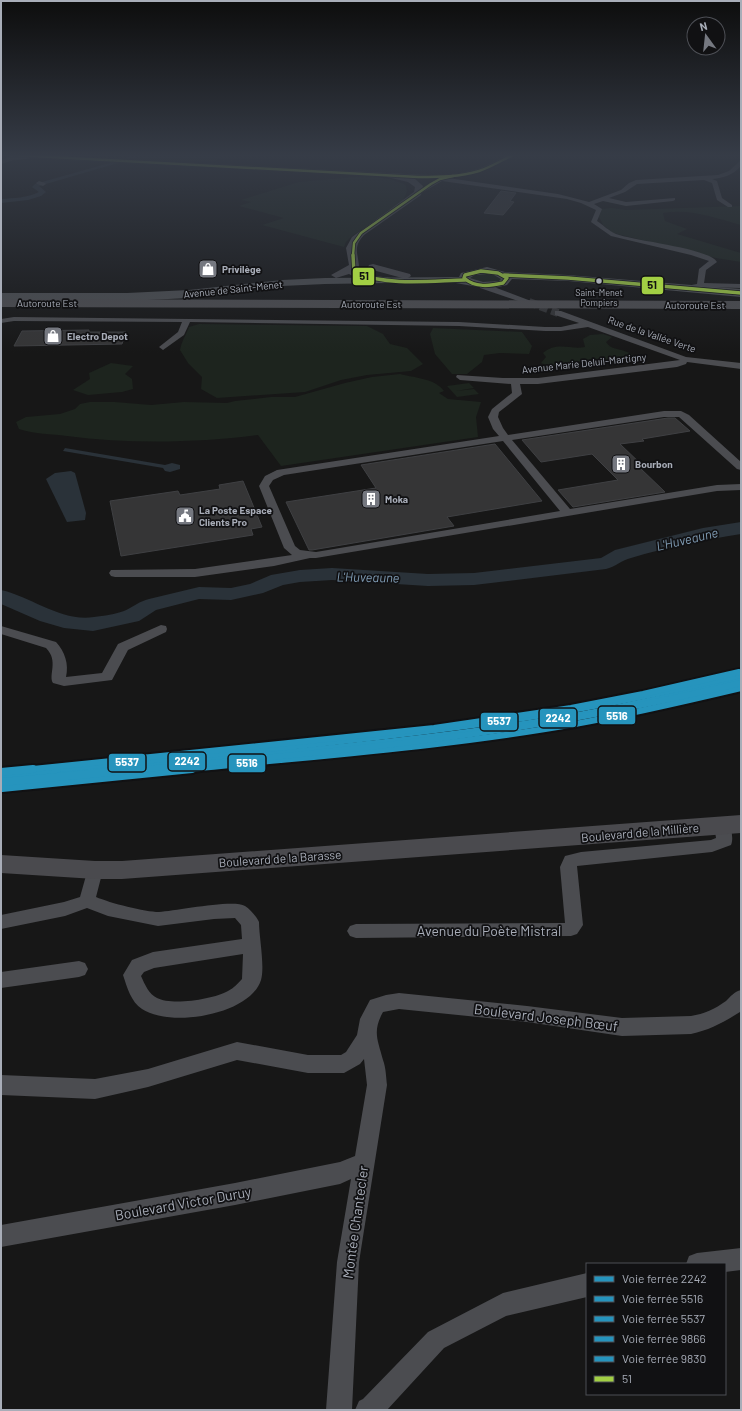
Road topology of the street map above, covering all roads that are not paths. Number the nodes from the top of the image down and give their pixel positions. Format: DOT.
graph roads {
  1 [pos="379,221"];
  2 [pos="595,221"];
  3 [pos="352,254"];
  4 [pos="354,269"];
  5 [pos="406,276"];
  6 [pos="465,278"];
  7 [pos="387,280"];
  8 [pos="503,283"];
  9 [pos="695,287"];
  10 [pos="741,293"];
  11 [pos="1,296"];
  12 [pos="527,301"];
  13 [pos="1,303"];
  14 [pos="1,309"];
  15 [pos="741,310"];
  16 [pos="558,313"];
  17 [pos="570,317"];
  18 [pos="187,320"];
  19 [pos="1,321"];
  20 [pos="590,324"];
  21 [pos="554,329"];
  22 [pos="163,348"];
  23 [pos="685,359"];
  24 [pos="741,366"];
  25 [pos="460,376"];
  26 [pos="515,381"];
  27 [pos="505,439"];
  28 [pos="741,467"];
  29 [pos="741,487"];
  30 [pos="572,511"];
  31 [pos="307,555"];
  32 [pos="115,573"];
  33 [pos="161,629"];
  34 [pos="1,630"];
  35 [pos="735,824"];
  36 [pos="559,838"];
  37 [pos="1,864"];
  38 [pos="95,870"];
  39 [pos="87,901"];
  40 [pos="1,922"];
  41 [pos="356,931"];
  42 [pos="251,945"];
  43 [pos="79,969"];
  44 [pos="1,980"];
  45 [pos="741,998"];
  46 [pos="366,1037"];
  47 [pos="1,1085"];
  48 [pos="364,1163"];
  49 [pos="1,1236"];
  50 [pos="741,1259"];
  51 [pos="707,1263"];
  52 [pos="586,1285"];
  53 [pos="339,1410"];
  54 [pos="368,1410"];
  1 -- 3 [label="main road"];
  2 -- 9 [label="street"];
  3 -- 4 [label="main road"];
  3 -- 5 [label="main road"];
  4 -- 5 [label="main road, Avenue de Saint-Menet"];
  4 -- 7 [label="main road"];
  4 -- 11 [label="main road, Avenue de Saint-Menet"];
  5 -- 6 [label="main road"];
  6 -- 7 [label="main road, Avenue de Saint-Menet"];
  6 -- 8 [label="main road"];
  6 -- 8 [label="main road"];
  7 -- 11 [label="main road, Avenue de Saint-Menet"];
  8 -- 9 [label="main road"];
  8 -- 10 [label="main road"];
  8 -- 12 [label="street"];
  9 -- 10 [label="main road"];
  10 -- 13 [label="highway, Autoroute Est"];
  14 -- 15 [label="highway, Autoroute Est"];
  16 -- 17 [label="street, Rue de la Vallée Verte"];
  17 -- 20 [label="street, Rue de la Vallée Verte"];
  17 -- 21 [label="street"];
  18 -- 19 [label="street"];
  18 -- 21 [label="street"];
  18 -- 22 [label="street"];
  20 -- 21 [label="street"];
  20 -- 23 [label="street, Rue de la Vallée Verte"];
  23 -- 24 [label="street, Rue de la Vallée Verte"];
  23 -- 26 [label="street, Avenue Marie Deluil-Martigny"];
  25 -- 26 [label="street, Avenue Marie Deluil-Martigny"];
  26 -- 27 [label="street"];
  27 -- 28 [label="street"];
  27 -- 30 [label="street"];
  27 -- 31 [label="street"];
  29 -- 30 [label="street"];
  30 -- 31 [label="street"];
  31 -- 32 [label="street"];
  33 -- 34 [label="street"];
  35 -- 36 [label="main road, Boulevard de la Millière"];
  35 -- 41 [label="street, Avenue du Poète Mistral"];
  36 -- 38 [label="main road, Boulevard de la Barasse"];
  37 -- 38 [label="main road, Boulevard de la Barasse"];
  38 -- 39 [label="street"];
  39 -- 40 [label="street"];
  39 -- 42 [label="street"];
  42 -- 42 [label="street"];
  43 -- 44 [label="street"];
  45 -- 46 [label="street, Boulevard Joseph Bœuf"];
  46 -- 47 [label="street"];
  46 -- 48 [label="street, Montée Chantecler"];
  48 -- 49 [label="street, Boulevard Victor Duruy"];
  48 -- 53 [label="street, Montée Chantecler"];
  50 -- 51 [label="street"];
  52 -- 54 [label="street"];
}
